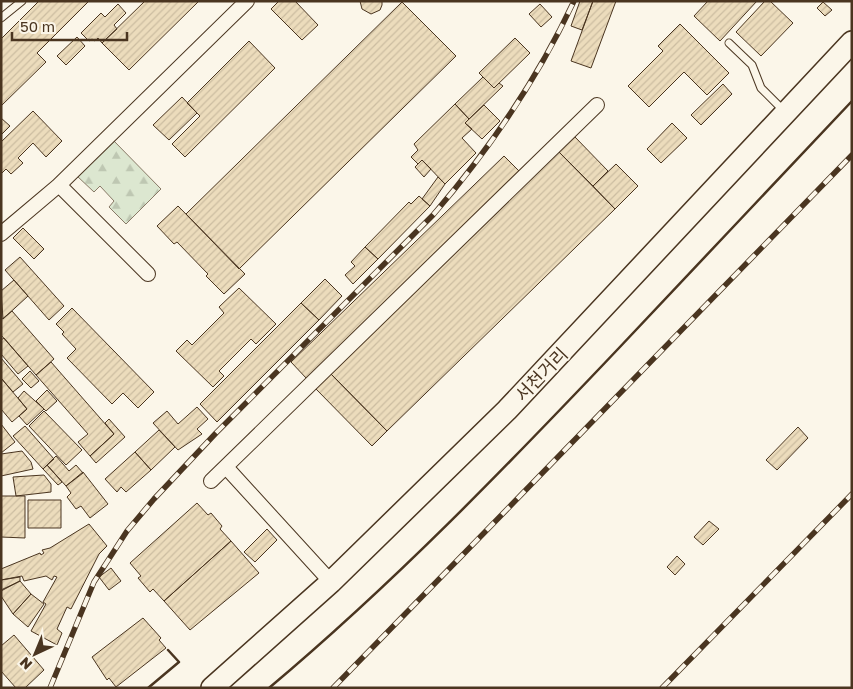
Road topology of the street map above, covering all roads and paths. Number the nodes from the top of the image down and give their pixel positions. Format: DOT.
graph roads {
  1 [pos="22,1"];
  2 [pos="246,1"];
  3 [pos="1,18"];
  4 [pos="852,42"];
  5 [pos="729,43"];
  6 [pos="597,105"];
  7 [pos="786,112"];
  8 [pos="59,185"];
  9 [pos="1,234"];
  10 [pos="148,274"];
  11 [pos="226,467"];
  12 [pos="211,481"];
  13 [pos="331,582"];
  14 [pos="212,688"];
  1 -- 3 [label="lane"];
  2 -- 8 [label="street"];
  4 -- 7 [label="main road, 서천거리"];
  5 -- 7 [label="lane"];
  6 -- 11 [label="street"];
  7 -- 13 [label="main road, 서천거리"];
  8 -- 9 [label="street"];
  8 -- 10 [label="street"];
  11 -- 12 [label="street"];
  11 -- 13 [label="street"];
  13 -- 14 [label="main road, 서천거리"];
}
